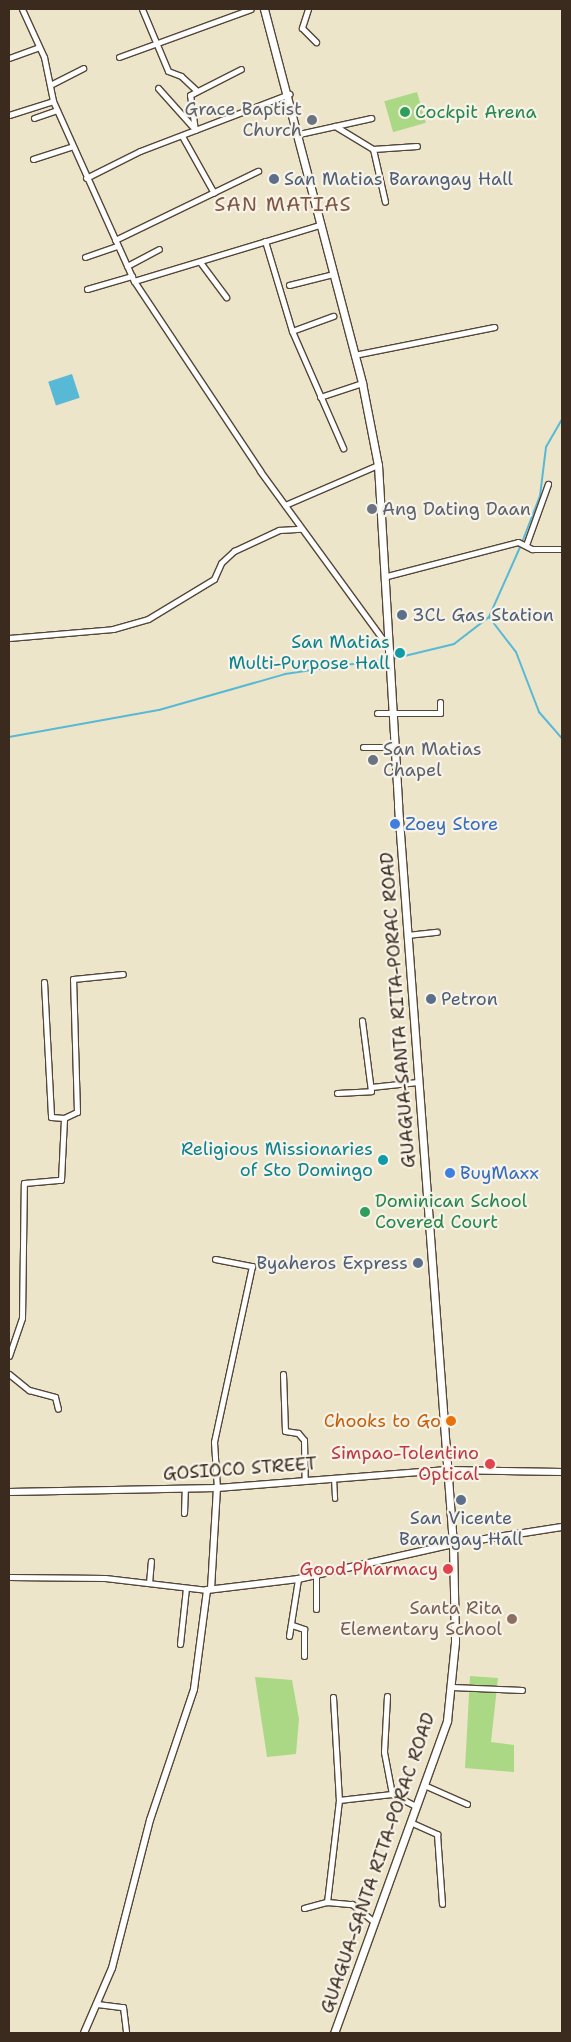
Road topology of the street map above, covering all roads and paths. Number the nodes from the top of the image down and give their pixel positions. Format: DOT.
graph roads {
  1 [pos="22,9"];
  2 [pos="142,9"];
  3 [pos="251,9"];
  4 [pos="264,9"];
  5 [pos="308,9"];
  6 [pos="156,42"];
  7 [pos="316,42"];
  8 [pos="39,48"];
  9 [pos="119,57"];
  10 [pos="9,58"];
  11 [pos="83,68"];
  12 [pos="241,69"];
  13 [pos="52,84"];
  14 [pos="158,88"];
  15 [pos="196,90"];
  16 [pos="289,94"];
  17 [pos="53,101"];
  18 [pos="58,110"];
  19 [pos="9,115"];
  20 [pos="34,118"];
  21 [pos="371,118"];
  22 [pos="335,126"];
  23 [pos="194,128"];
  24 [pos="299,134"];
  25 [pos="182,136"];
  26 [pos="73,146"];
  27 [pos="417,146"];
  28 [pos="373,149"];
  29 [pos="33,160"];
  30 [pos="258,172"];
  31 [pos="86,178"];
  32 [pos="214,193"];
  33 [pos="385,202"];
  34 [pos="320,225"];
  35 [pos="115,240"];
  36 [pos="265,241"];
  37 [pos="117,246"];
  38 [pos="159,249"];
  39 [pos="85,257"];
  40 [pos="200,262"];
  41 [pos="127,266"];
  42 [pos="333,274"];
  43 [pos="133,278"];
  44 [pos="289,286"];
  45 [pos="87,289"];
  46 [pos="226,298"];
  47 [pos="333,316"];
  48 [pos="494,327"];
  49 [pos="292,331"];
  50 [pos="354,355"];
  51 [pos="362,383"];
  52 [pos="320,396"];
  53 [pos="344,448"];
  54 [pos="378,466"];
  55 [pos="548,484"];
  56 [pos="285,505"];
  57 [pos="301,529"];
  58 [pos="526,545"];
  59 [pos="562,550"];
  60 [pos="387,576"];
  61 [pos="9,638"];
  62 [pos="391,655"];
  63 [pos="440,702"];
  64 [pos="377,713"];
  65 [pos="394,713"];
  66 [pos="363,747"];
  67 [pos="396,747"];
  68 [pos="437,932"];
  69 [pos="407,935"];
  70 [pos="123,974"];
  71 [pos="44,982"];
  72 [pos="362,1021"];
  73 [pos="418,1082"];
  74 [pos="371,1086"];
  75 [pos="338,1093"];
  76 [pos="64,1118"];
  77 [pos="215,1259"];
  78 [pos="9,1330"];
  79 [pos="15,1330"];
  80 [pos="9,1356"];
  81 [pos="9,1374"];
  82 [pos="283,1374"];
  83 [pos="58,1410"];
  84 [pos="447,1470"];
  85 [pos="562,1472"];
  86 [pos="334,1478"];
  87 [pos="305,1479"];
  88 [pos="217,1488"];
  89 [pos="186,1489"];
  90 [pos="9,1492"];
  91 [pos="335,1500"];
  92 [pos="184,1513"];
  93 [pos="562,1527"];
  94 [pos="452,1544"];
  95 [pos="151,1560"];
  96 [pos="316,1576"];
  97 [pos="9,1577"];
  98 [pos="298,1579"];
  99 [pos="149,1583"];
  100 [pos="186,1588"];
  101 [pos="209,1590"];
  102 [pos="316,1609"];
  103 [pos="292,1625"];
  104 [pos="289,1636"];
  105 [pos="180,1644"];
  106 [pos="304,1656"];
  107 [pos="452,1687"];
  108 [pos="522,1690"];
  109 [pos="387,1696"];
  110 [pos="333,1697"];
  111 [pos="424,1785"];
  112 [pos="392,1794"];
  113 [pos="339,1800"];
  114 [pos="467,1804"];
  115 [pos="416,1806"];
  116 [pos="410,1822"];
  117 [pos="327,1902"];
  118 [pos="442,1904"];
  119 [pos="304,1908"];
  120 [pos="373,1921"];
  121 [pos="97,2004"];
  122 [pos="84,2033"];
  123 [pos="126,2033"];
  124 [pos="334,2033"];
  1 -- 8 [label="street"];
  2 -- 6 [label="street"];
  3 -- 6 [label="street"];
  4 -- 16 [label="main road, GUAGUA-SANTA RITA-PORAC ROAD"];
  5 -- 7 [label="street"];
  6 -- 9 [label="street"];
  6 -- 15 [label="street"];
  8 -- 10 [label="street"];
  8 -- 13 [label="street"];
  11 -- 13 [label="street"];
  12 -- 15 [label="street"];
  13 -- 17 [label="street"];
  14 -- 23 [label="street"];
  15 -- 23 [label="street"];
  16 -- 23 [label="street"];
  16 -- 24 [label="main road, GUAGUA-SANTA RITA-PORAC ROAD"];
  17 -- 18 [label="street"];
  17 -- 19 [label="street"];
  18 -- 20 [label="street"];
  18 -- 26 [label="street"];
  21 -- 22 [label="street"];
  22 -- 24 [label="street"];
  22 -- 28 [label="street"];
  23 -- 25 [label="street"];
  24 -- 34 [label="main road, GUAGUA-SANTA RITA-PORAC ROAD"];
  25 -- 31 [label="street"];
  25 -- 32 [label="street"];
  26 -- 29 [label="street"];
  26 -- 31 [label="street"];
  27 -- 28 [label="street"];
  28 -- 33 [label="street"];
  30 -- 32 [label="street"];
  31 -- 35 [label="street"];
  32 -- 35 [label="street"];
  34 -- 36 [label="street"];
  34 -- 42 [label="main road, GUAGUA-SANTA RITA-PORAC ROAD"];
  35 -- 37 [label="street"];
  36 -- 40 [label="street"];
  36 -- 49 [label="street"];
  37 -- 39 [label="street"];
  37 -- 41 [label="street"];
  38 -- 41 [label="street"];
  40 -- 43 [label="street"];
  40 -- 46 [label="street"];
  41 -- 43 [label="street"];
  42 -- 44 [label="street"];
  42 -- 50 [label="main road, GUAGUA-SANTA RITA-PORAC ROAD"];
  43 -- 45 [label="street"];
  43 -- 56 [label="street"];
  47 -- 49 [label="street"];
  48 -- 50 [label="street"];
  49 -- 52 [label="street"];
  50 -- 51 [label="main road, GUAGUA-SANTA RITA-PORAC ROAD"];
  51 -- 52 [label="street"];
  51 -- 54 [label="main road, GUAGUA-SANTA RITA-PORAC ROAD"];
  52 -- 53 [label="street"];
  54 -- 56 [label="street"];
  54 -- 60 [label="main road, GUAGUA-SANTA RITA-PORAC ROAD"];
  55 -- 58 [label="street"];
  56 -- 57 [label="street"];
  57 -- 61 [label="street"];
  57 -- 62 [label="street"];
  58 -- 59 [label="street"];
  58 -- 60 [label="street"];
  60 -- 62 [label="main road, GUAGUA-SANTA RITA-PORAC ROAD"];
  62 -- 65 [label="main road, GUAGUA-SANTA RITA-PORAC ROAD"];
  63 -- 65 [label="street"];
  64 -- 65 [label="street"];
  65 -- 67 [label="main road, GUAGUA-SANTA RITA-PORAC ROAD"];
  66 -- 67 [label="street"];
  67 -- 69 [label="main road, GUAGUA-SANTA RITA-PORAC ROAD"];
  68 -- 69 [label="street"];
  69 -- 73 [label="main road, GUAGUA-SANTA RITA-PORAC ROAD"];
  70 -- 76 [label="street"];
  71 -- 76 [label="street"];
  72 -- 74 [label="street"];
  73 -- 74 [label="street"];
  73 -- 84 [label="main road, GUAGUA-SANTA RITA-PORAC ROAD"];
  74 -- 75 [label="street"];
  76 -- 79 [label="street"];
  77 -- 88 [label="street"];
  78 -- 79 [label="street"];
  79 -- 80 [label="street"];
  81 -- 83 [label="street"];
  82 -- 87 [label="street"];
  84 -- 85 [label="street, GOSIOCO STREET"];
  84 -- 86 [label="street, GOSIOCO STREET"];
  84 -- 94 [label="main road, GUAGUA-SANTA RITA-PORAC ROAD"];
  86 -- 87 [label="street, GOSIOCO STREET"];
  86 -- 91 [label="street"];
  87 -- 88 [label="street, GOSIOCO STREET"];
  88 -- 89 [label="street, GOSIOCO STREET"];
  88 -- 101 [label="street"];
  89 -- 90 [label="street, GOSIOCO STREET"];
  89 -- 92 [label="street"];
  93 -- 94 [label="street"];
  94 -- 96 [label="street"];
  94 -- 107 [label="main road, GUAGUA-SANTA RITA-PORAC ROAD"];
  95 -- 99 [label="street"];
  96 -- 98 [label="street"];
  96 -- 102 [label="street"];
  97 -- 99 [label="street"];
  98 -- 101 [label="street"];
  98 -- 103 [label="street"];
  99 -- 100 [label="street"];
  100 -- 101 [label="street"];
  100 -- 105 [label="street"];
  101 -- 121 [label="street"];
  103 -- 104 [label="street"];
  103 -- 106 [label="street"];
  107 -- 108 [label="street"];
  107 -- 111 [label="main road, GUAGUA-SANTA RITA-PORAC ROAD"];
  109 -- 112 [label="street"];
  110 -- 113 [label="street"];
  111 -- 114 [label="street"];
  111 -- 115 [label="main road, GUAGUA-SANTA RITA-PORAC ROAD"];
  112 -- 113 [label="street"];
  112 -- 115 [label="street"];
  113 -- 117 [label="street"];
  115 -- 116 [label="main road, GUAGUA-SANTA RITA-PORAC ROAD"];
  116 -- 118 [label="street"];
  116 -- 120 [label="main road, GUAGUA-SANTA RITA-PORAC ROAD"];
  117 -- 119 [label="street"];
  117 -- 120 [label="street"];
  120 -- 124 [label="main road, GUAGUA-SANTA RITA-PORAC ROAD"];
  121 -- 122 [label="street"];
  121 -- 123 [label="street"];
}
